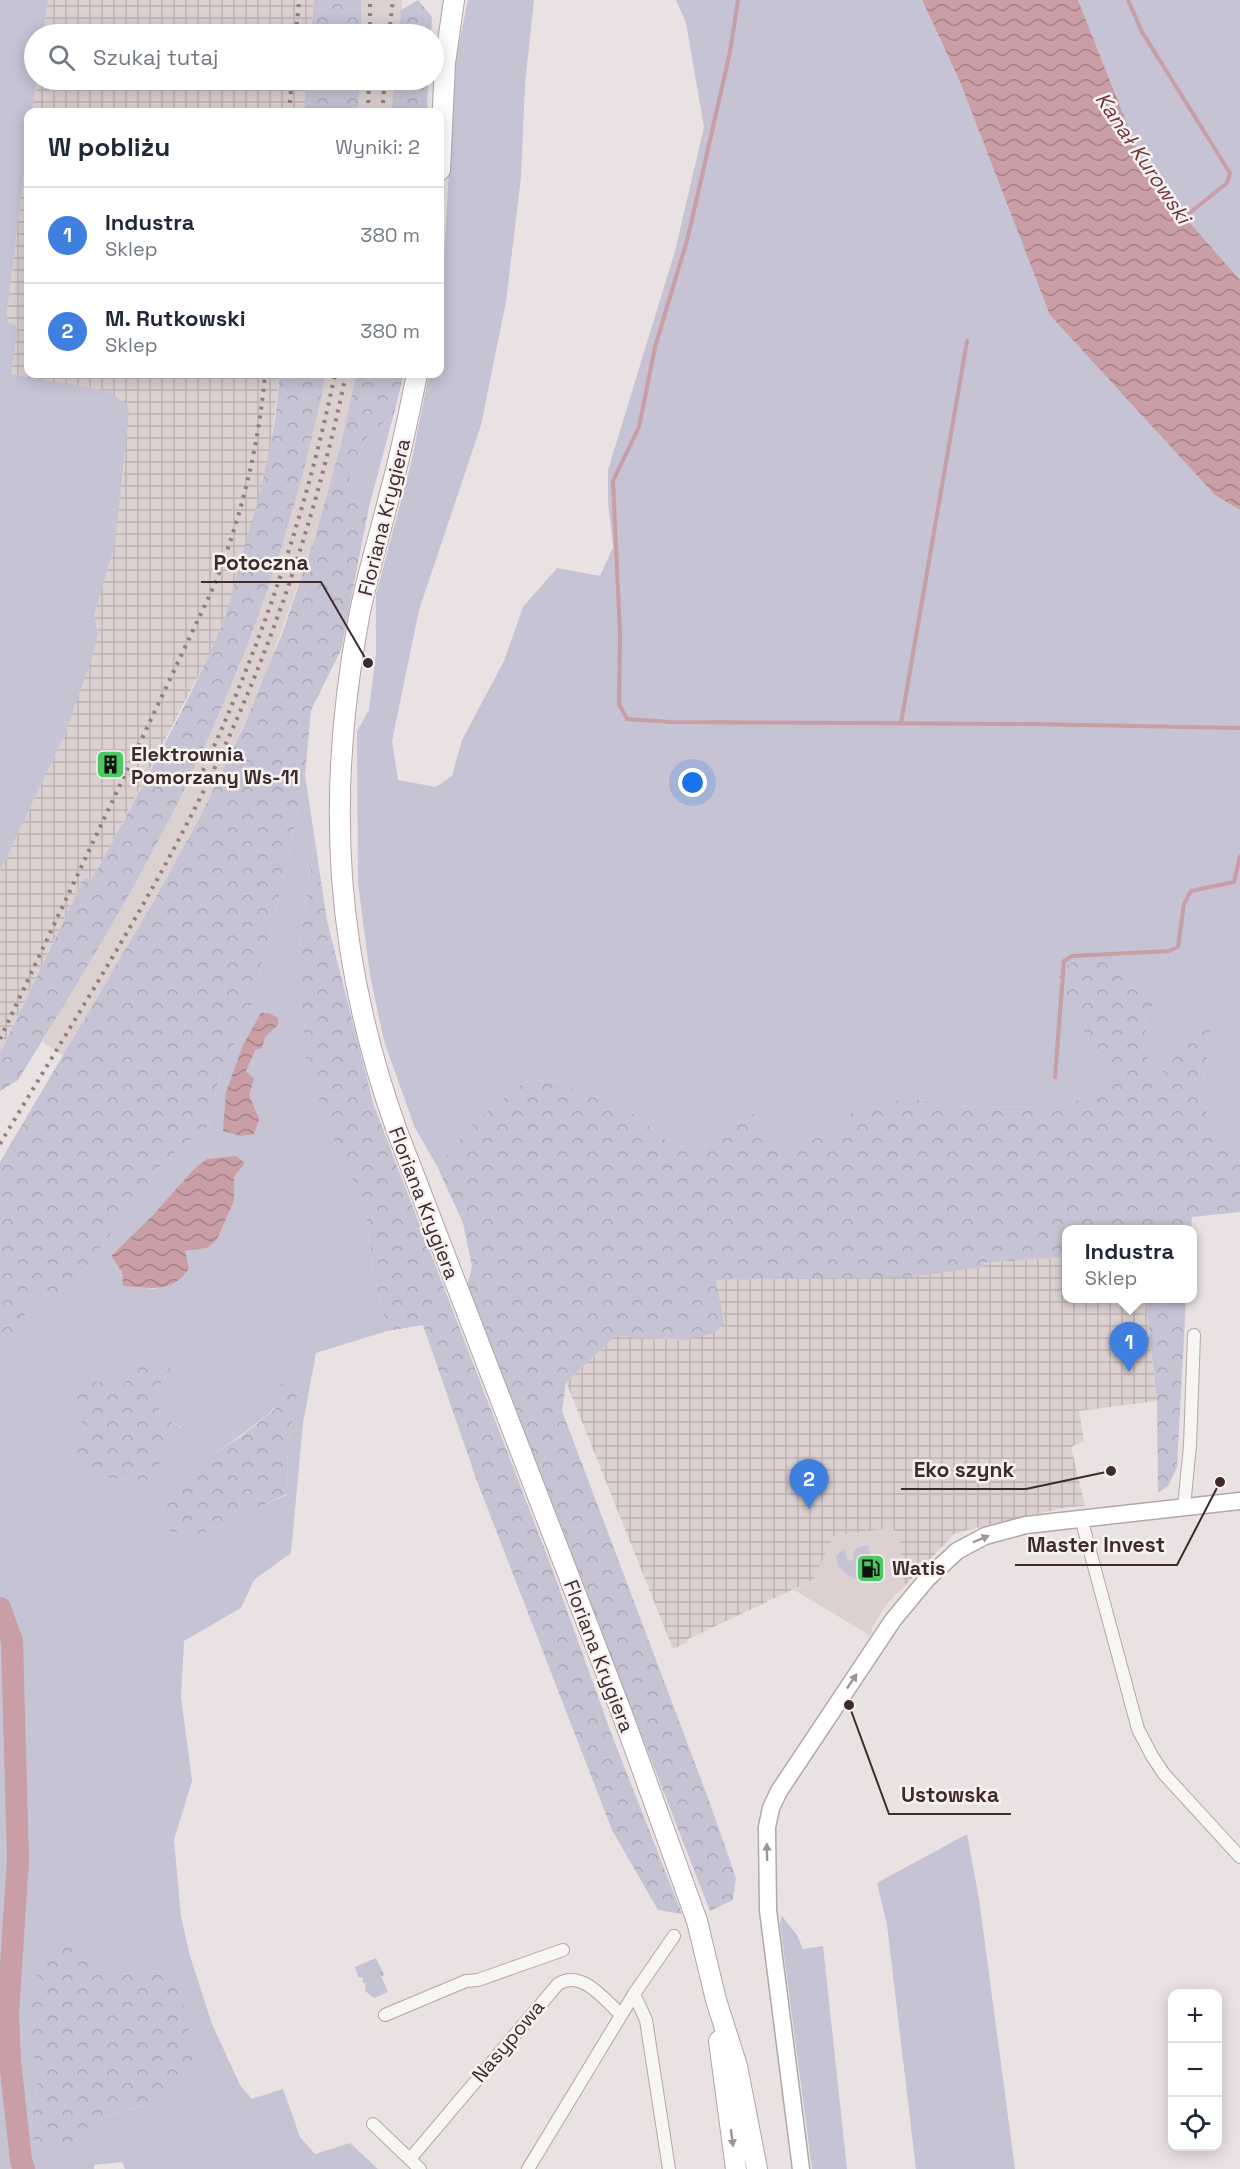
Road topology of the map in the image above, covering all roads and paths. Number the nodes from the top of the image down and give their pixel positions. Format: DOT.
graph roads {
  1 [pos="454,0"];
  2 [pos="444,84"];
  3 [pos="444,90"];
  4 [pos="443,108"];
  5 [pos="416,378"];
  6 [pos="1194,1335"];
  7 [pos="1240,1501"];
  8 [pos="1184,1508"];
  9 [pos="1081,1518"];
  10 [pos="1240,1857"];
  11 [pos="674,1936"];
  12 [pos="562,1950"];
  13 [pos="634,1994"];
  14 [pos="716,2000"];
  15 [pos="385,2015"];
  16 [pos="621,2015"];
  17 [pos="373,2124"];
  18 [pos="410,2159"];
  19 [pos="420,2169"];
  20 [pos="528,2169"];
  21 [pos="669,2169"];
  22 [pos="736,2169"];
  23 [pos="757,2169"];
  24 [pos="801,2169"];
  1 -- 2 [label="main road"];
  3 -- 4 [label="main road"];
  5 -- 14 [label="main road, Floriana Krygiera"];
  6 -- 8 [label="street"];
  7 -- 8 [label="street"];
  8 -- 9 [label="street"];
  9 -- 10 [label="street"];
  24 -- 9 [label="street, one-way"];
  11 -- 13 [label="street"];
  12 -- 15 [label="street"];
  13 -- 16 [label="street"];
  13 -- 21 [label="street"];
  14 -- 22 [label="main road, Floriana Krygiera, one-way"];
  14 -- 23 [label="main road, Floriana Krygiera"];
  16 -- 18 [label="street, Nasypowa"];
  16 -- 20 [label="street"];
  17 -- 18 [label="street"];
  18 -- 19 [label="street"];
}
